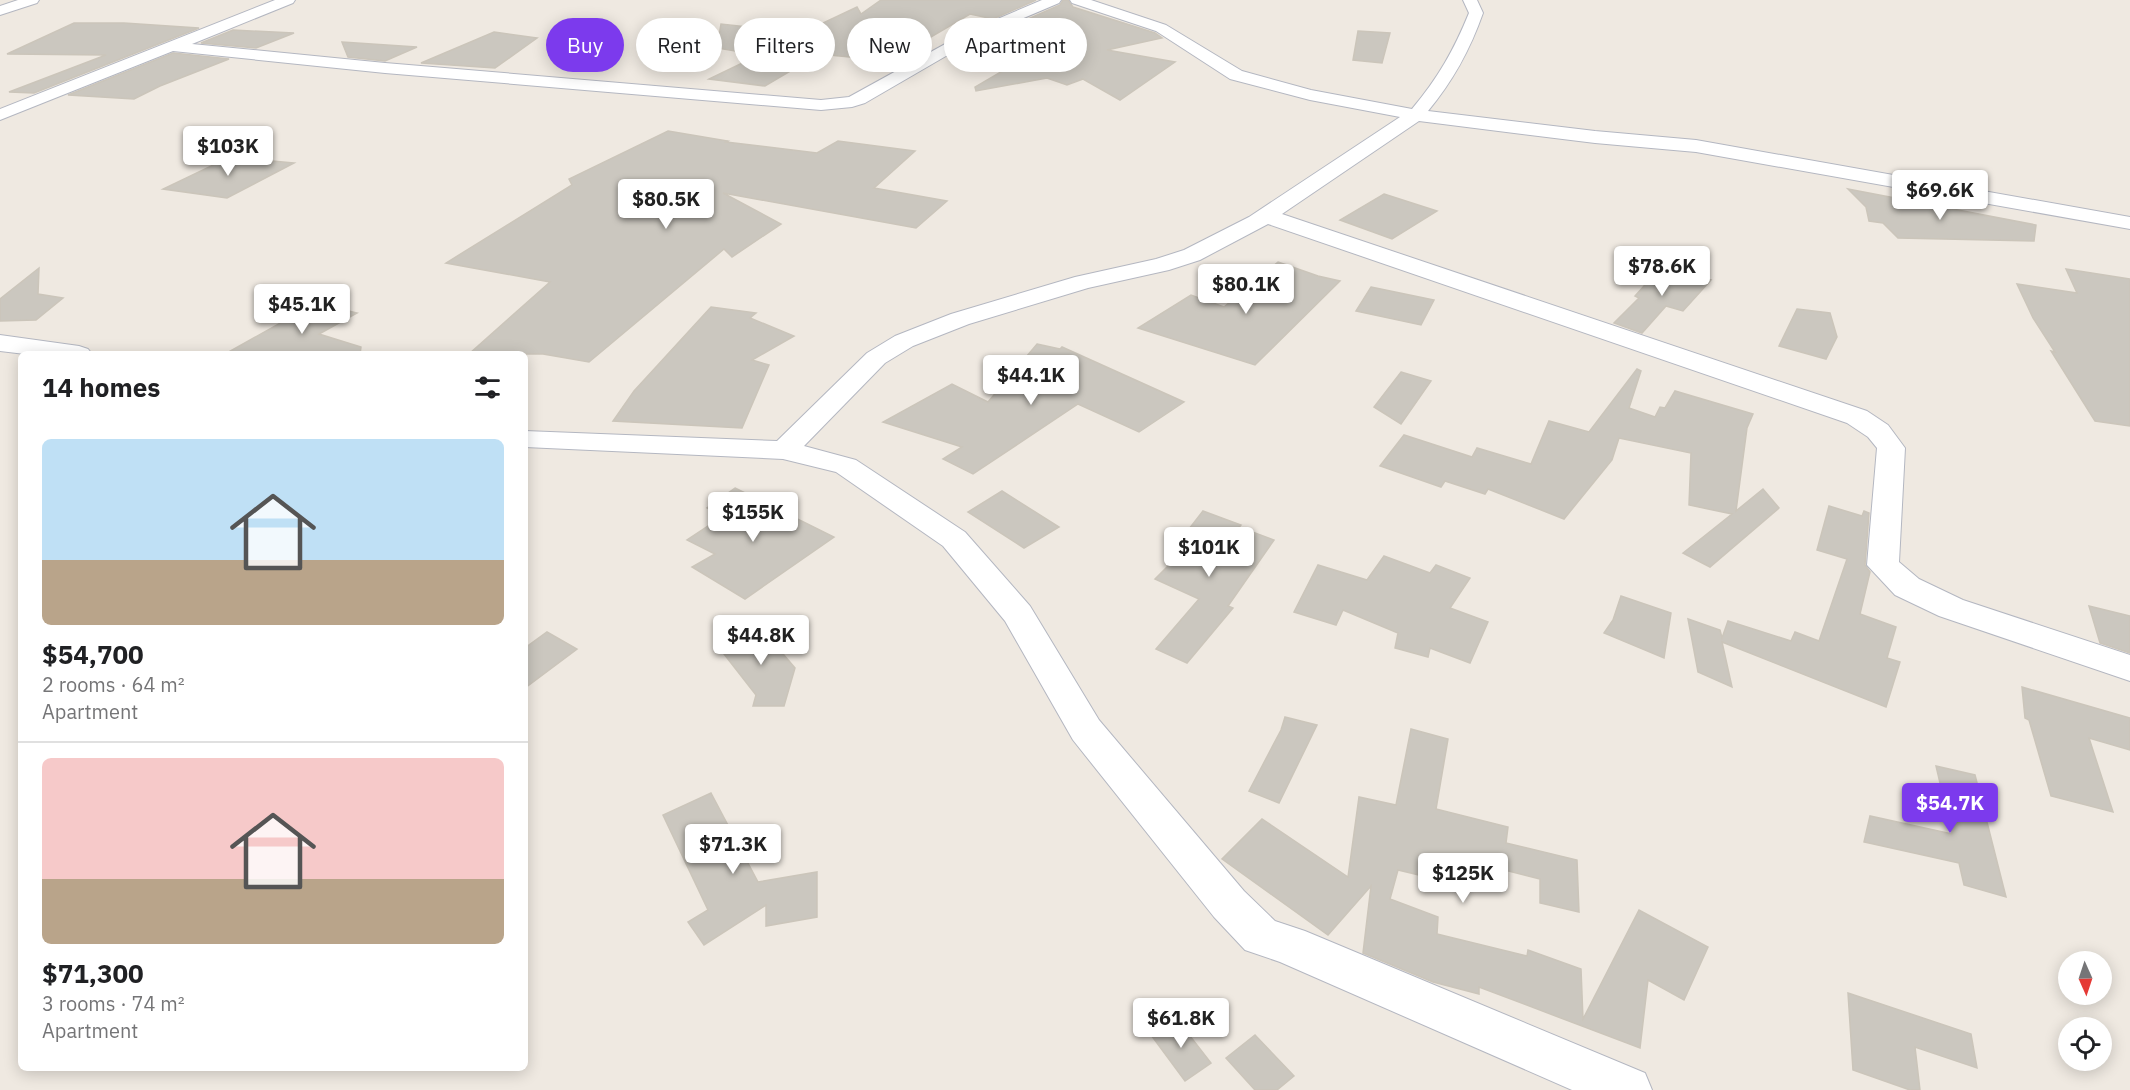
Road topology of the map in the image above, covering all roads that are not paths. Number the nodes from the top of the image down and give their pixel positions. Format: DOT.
graph roads {
  1 [pos="32,0"];
  2 [pos="288,0"];
  3 [pos="1054,0"];
  4 [pos="1077,0"];
  5 [pos="1470,0"];
  6 [pos="0,11"];
  7 [pos="174,47"];
  8 [pos="0,115"];
  9 [pos="1416,115"];
  10 [pos="1266,216"];
  11 [pos="2130,223"];
  12 [pos="0,343"];
  13 [pos="57,351"];
  14 [pos="528,439"];
  15 [pos="784,450"];
  16 [pos="2130,668"];
  17 [pos="1628,1090"];
  1 -- 6 [label="street"];
  2 -- 7 [label="street"];
  3 -- 7 [label="street"];
  4 -- 9 [label="street"];
  5 -- 9 [label="street"];
  7 -- 8 [label="street"];
  9 -- 10 [label="street"];
  9 -- 11 [label="street"];
  10 -- 15 [label="street"];
  10 -- 16 [label="street"];
  12 -- 13 [label="street"];
  14 -- 15 [label="street"];
  15 -- 17 [label="street"];
}
